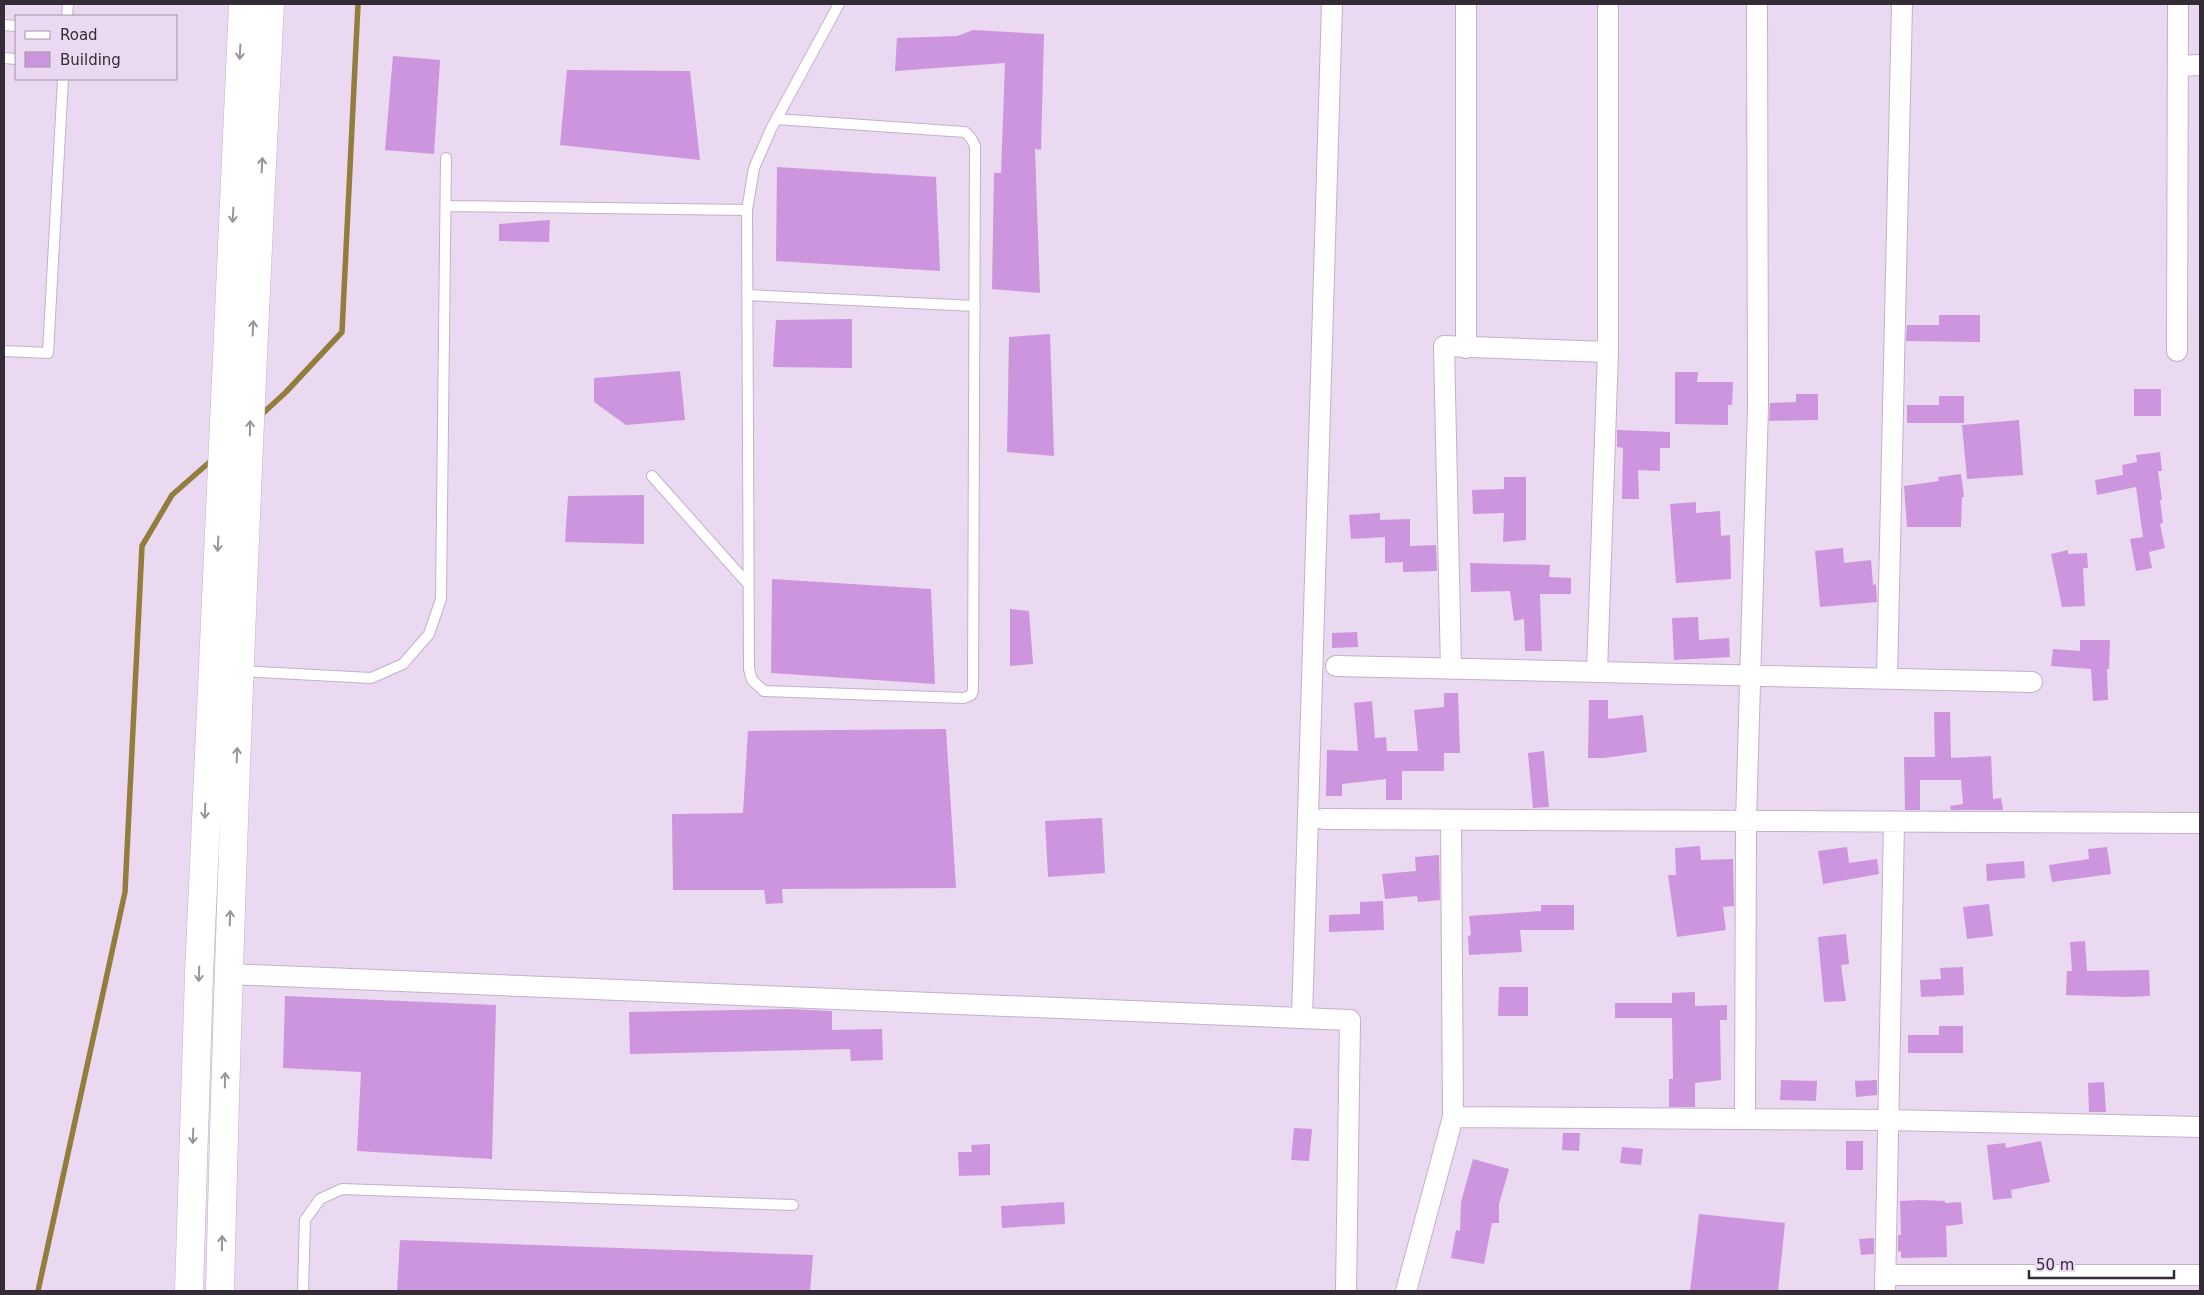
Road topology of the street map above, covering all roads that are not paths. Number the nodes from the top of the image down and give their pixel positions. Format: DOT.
graph roads {
  1 [pos="243,4"];
  2 [pos="270,4"];
  3 [pos="839,4"];
  4 [pos="1332,4"];
  5 [pos="1466,4"];
  6 [pos="1608,4"];
  7 [pos="1757,4"];
  8 [pos="1902,4"];
  9 [pos="2178,4"];
  10 [pos="2200,65"];
  11 [pos="2178,66"];
  12 [pos="63,80"];
  13 [pos="776,119"];
  14 [pos="446,158"];
  15 [pos="446,206"];
  16 [pos="747,210"];
  17 [pos="747,295"];
  18 [pos="975,306"];
  19 [pos="1466,348"];
  20 [pos="4,351"];
  21 [pos="1608,352"];
  22 [pos="2177,352"];
  23 [pos="652,476"];
  24 [pos="748,584"];
  25 [pos="1336,666"];
  26 [pos="1451,669"];
  27 [pos="226,671"];
  28 [pos="1597,672"];
  29 [pos="1751,676"];
  30 [pos="1887,679"];
  31 [pos="2032,682"];
  32 [pos="1323,819"];
  33 [pos="1451,820"];
  34 [pos="1746,822"];
  35 [pos="1894,823"];
  36 [pos="2200,823"];
  37 [pos="228,974"];
  38 [pos="1302,1018"];
  39 [pos="1453,1117"];
  40 [pos="1745,1119"];
  41 [pos="1889,1120"];
  42 [pos="2200,1127"];
  43 [pos="793,1205"];
  44 [pos="2200,1275"];
  45 [pos="1885,1283"];
  46 [pos="2029,1283"];
  47 [pos="188,1291"];
  48 [pos="220,1291"];
  49 [pos="303,1291"];
  50 [pos="1346,1291"];
  51 [pos="1406,1291"];
  1 -- 27 [label="main road, one-way"];
  27 -- 2 [label="main road, one-way"];
  3 -- 13 [label="lane"];
  4 -- 38 [label="street"];
  5 -- 19 [label="street"];
  6 -- 21 [label="street"];
  7 -- 29 [label="street"];
  8 -- 30 [label="street"];
  9 -- 11 [label="street"];
  10 -- 11 [label="street"];
  11 -- 22 [label="street"];
  12 -- 20 [label="lane"];
  13 -- 16 [label="lane"];
  13 -- 18 [label="lane"];
  14 -- 15 [label="lane"];
  15 -- 16 [label="lane"];
  15 -- 27 [label="lane"];
  16 -- 17 [label="lane"];
  17 -- 18 [label="lane"];
  17 -- 24 [label="lane"];
  18 -- 24 [label="lane"];
  19 -- 21 [label="street"];
  19 -- 26 [label="street"];
  21 -- 28 [label="street"];
  23 -- 24 [label="lane"];
  25 -- 26 [label="street"];
  26 -- 28 [label="street"];
  37 -- 27 [label="main road, one-way"];
  27 -- 47 [label="main road, one-way"];
  28 -- 29 [label="street"];
  29 -- 30 [label="street"];
  29 -- 34 [label="street"];
  30 -- 31 [label="street"];
  32 -- 33 [label="street"];
  33 -- 34 [label="street"];
  33 -- 39 [label="street"];
  34 -- 35 [label="street"];
  34 -- 40 [label="street"];
  35 -- 36 [label="street"];
  35 -- 41 [label="street"];
  37 -- 38 [label="street"];
  48 -- 37 [label="main road, one-way"];
  38 -- 50 [label="street"];
  39 -- 40 [label="street"];
  39 -- 51 [label="street"];
  40 -- 41 [label="street"];
  41 -- 42 [label="street"];
  41 -- 45 [label="street"];
  43 -- 49 [label="lane"];
  44 -- 46 [label="street"];
  45 -- 46 [label="street"];
}
